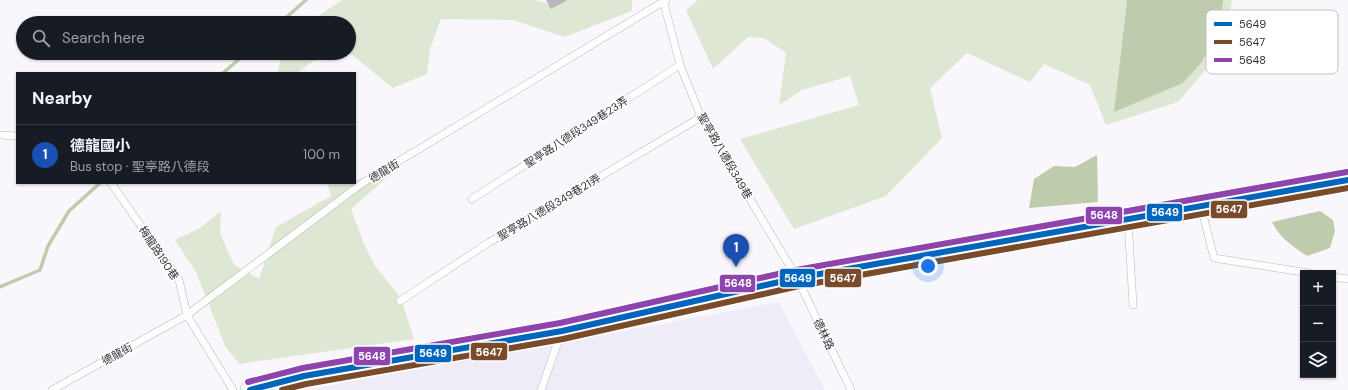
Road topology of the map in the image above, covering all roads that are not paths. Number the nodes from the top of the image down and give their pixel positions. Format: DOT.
graph roads {
  1 [pos="664,1"];
  2 [pos="680,66"];
  3 [pos="701,117"];
  4 [pos="0,134"];
  5 [pos="16,136"];
  6 [pos="1348,180"];
  7 [pos="112,184"];
  8 [pos="472,199"];
  9 [pos="1201,206"];
  10 [pos="1128,220"];
  11 [pos="1300,271"];
  12 [pos="1336,277"];
  13 [pos="797,278"];
  14 [pos="1348,279"];
  15 [pos="400,302"];
  16 [pos="1133,305"];
  17 [pos="187,315"];
  18 [pos="562,331"];
  19 [pos="52,390"];
  20 [pos="233,390"];
  21 [pos="250,390"];
  22 [pos="541,390"];
  23 [pos="851,390"];
  1 -- 2 [label="lane, 聖亭路八德段349巷"];
  1 -- 17 [label="lane, 德龍街"];
  2 -- 3 [label="lane, 聖亭路八德段349巷"];
  2 -- 8 [label="lane, 聖亭路八德段349巷23弄"];
  3 -- 13 [label="lane, 聖亭路八德段349巷"];
  3 -- 15 [label="lane, 聖亭路八德段349巷21弄"];
  4 -- 5 [label="lane"];
  6 -- 9 [label="street"];
  7 -- 17 [label="lane, 梅龍路190巷"];
  9 -- 10 [label="street"];
  9 -- 11 [label="lane"];
  10 -- 13 [label="street"];
  10 -- 16 [label="lane"];
  12 -- 14 [label="lane"];
  13 -- 18 [label="street"];
  13 -- 23 [label="lane, 德林路"];
  17 -- 19 [label="lane, 德龍街"];
  17 -- 20 [label="lane, 梅龍路190巷"];
  18 -- 21 [label="street"];
  18 -- 22 [label="lane"];
}
